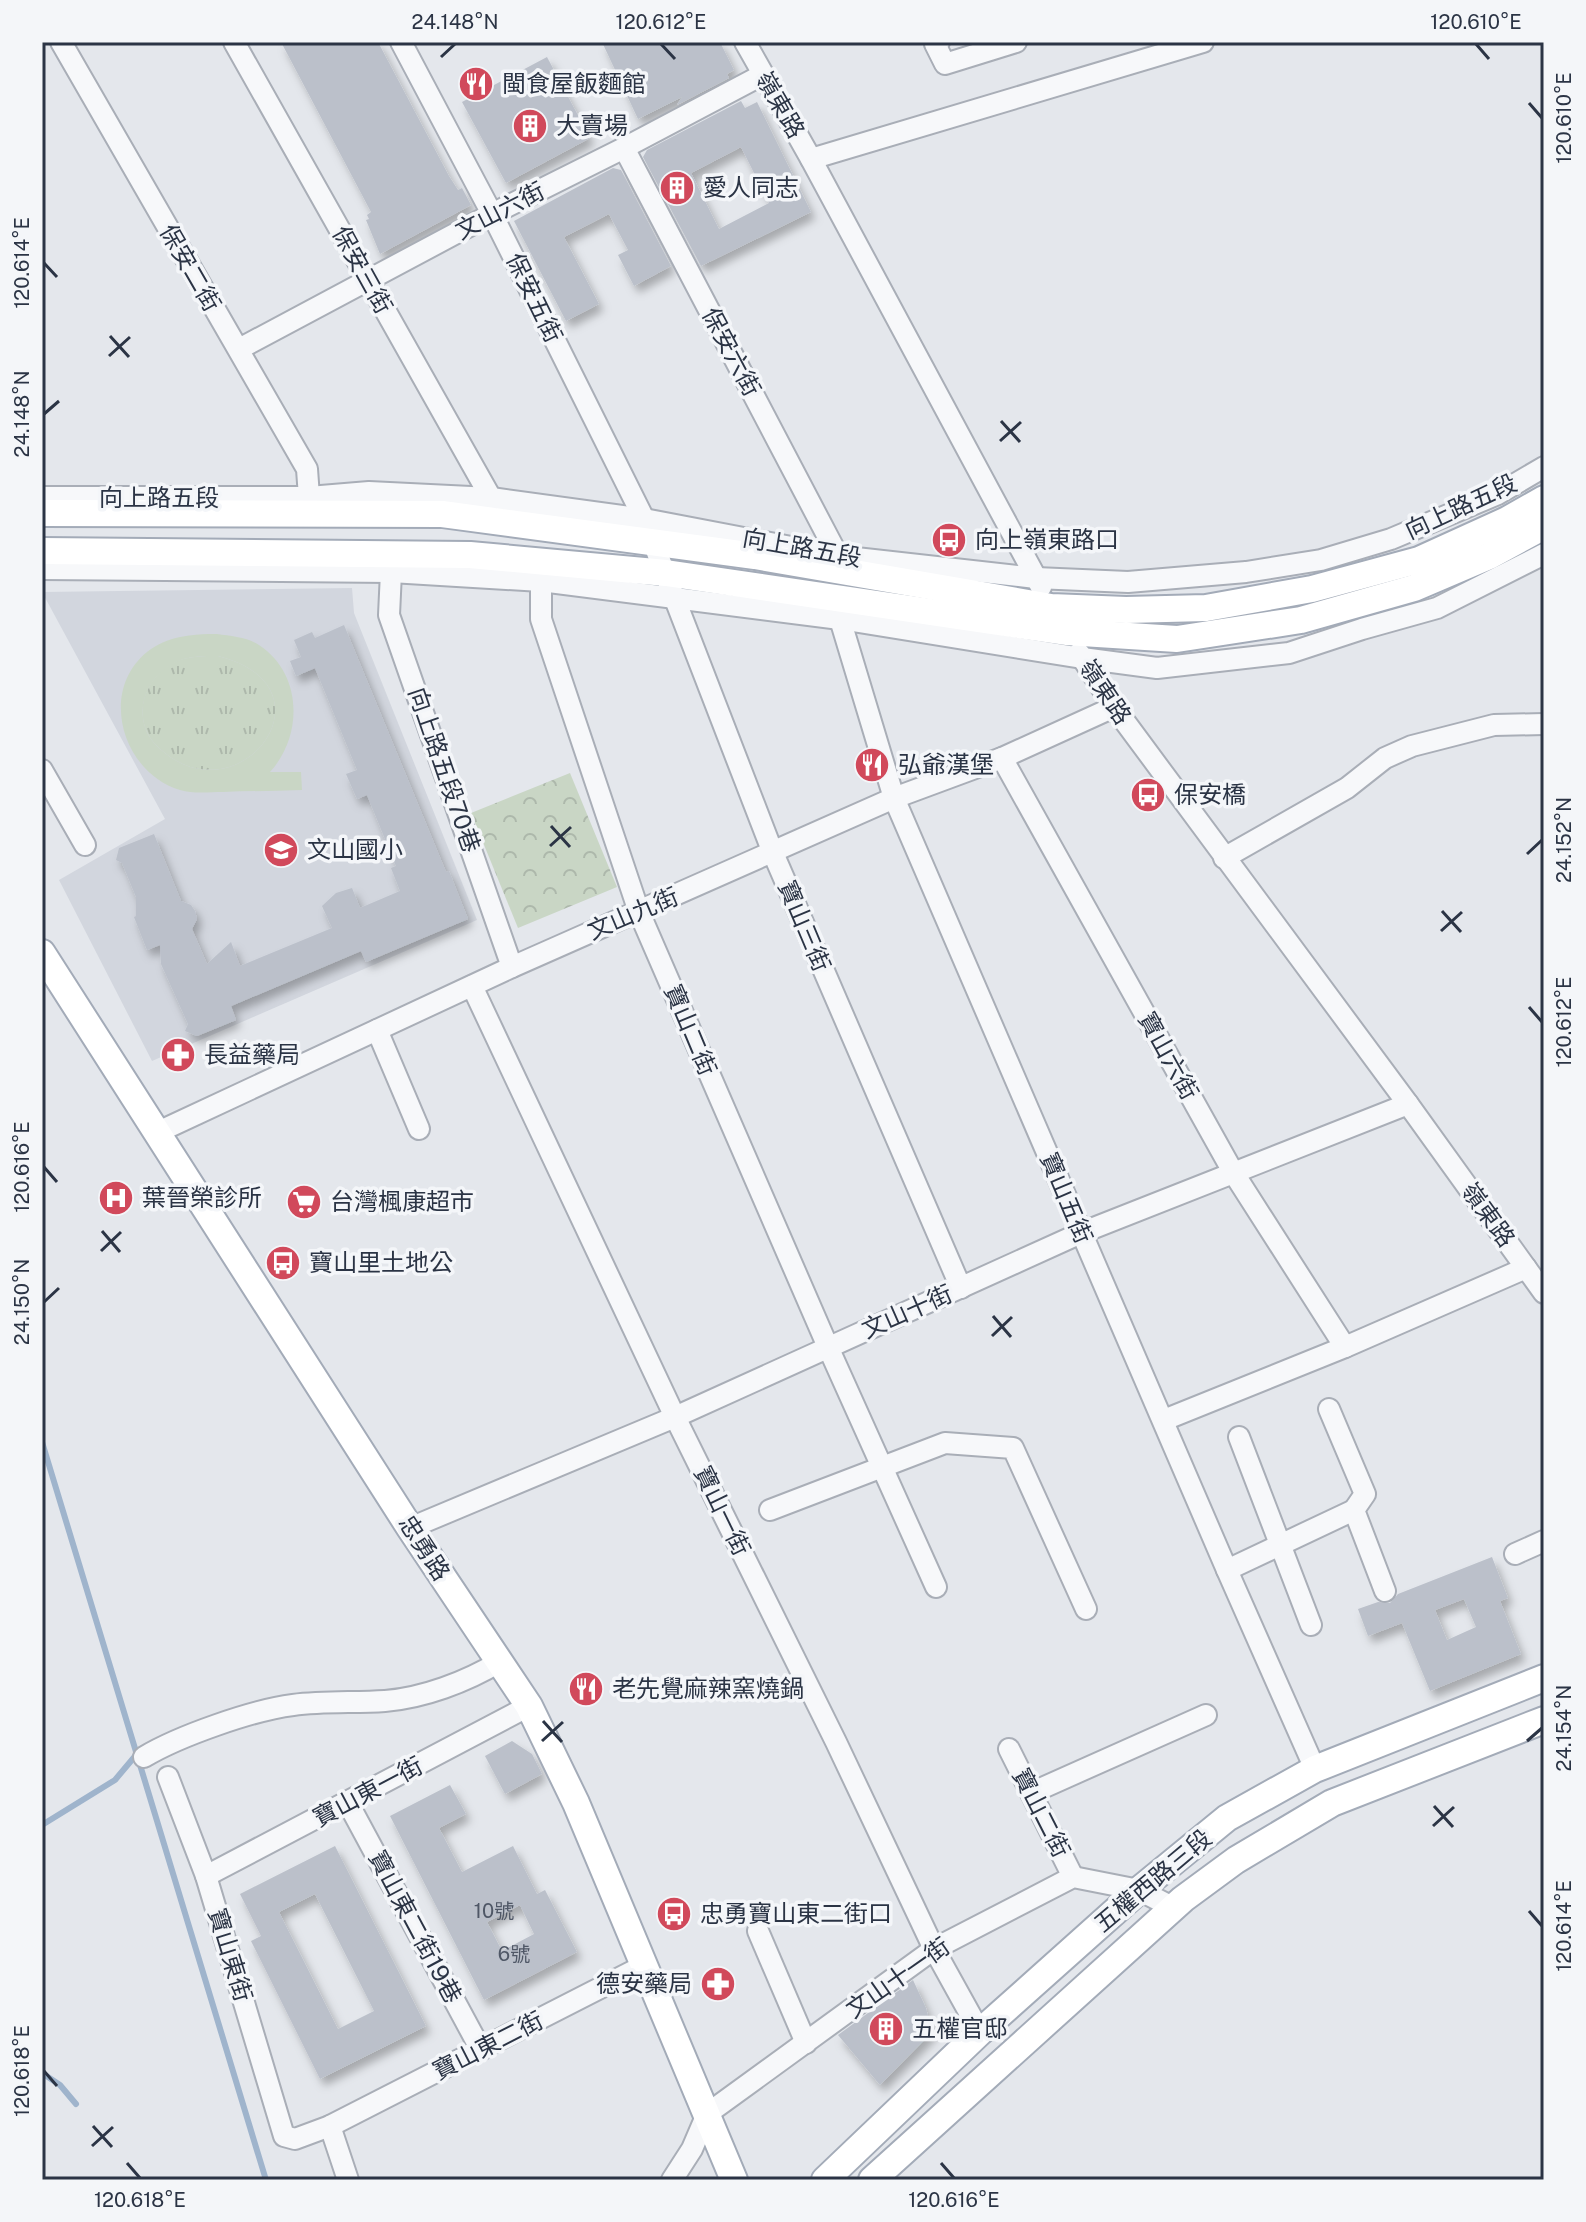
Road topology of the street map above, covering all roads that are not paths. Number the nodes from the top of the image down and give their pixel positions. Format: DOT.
graph roads {
  1 [pos="61,42"];
  2 [pos="234,42"];
  3 [pos="401,42"];
  4 [pos="745,42"];
  5 [pos="939,42"];
  6 [pos="1016,42"];
  7 [pos="1203,42"];
  8 [pos="762,75"];
  9 [pos="624,148"];
  10 [pos="811,159"];
  11 [pos="492,214"];
  12 [pos="367,280"];
  13 [pos="239,349"];
  14 [pos="1544,467"];
  15 [pos="42,497"];
  16 [pos="309,497"];
  17 [pos="491,498"];
  18 [pos="1544,499"];
  19 [pos="42,513"];
  20 [pos="1544,526"];
  21 [pos="656,548"];
  22 [pos="42,551"];
  23 [pos="1544,554"];
  24 [pos="838,556"];
  25 [pos="42,569"];
  26 [pos="391,572"];
  27 [pos="1036,578"];
  28 [pos="541,581"];
  29 [pos="675,598"];
  30 [pos="1051,607"];
  31 [pos="840,619"];
  32 [pos="1066,632"];
  33 [pos="1082,658"];
  34 [pos="1114,707"];
  35 [pos="1544,724"];
  36 [pos="1002,758"];
  37 [pos="42,770"];
  38 [pos="48,796"];
  39 [pos="894,798"];
  40 [pos="85,845"];
  41 [pos="773,853"];
  42 [pos="1224,858"];
  43 [pos="639,912"];
  44 [pos="42,953"];
  45 [pos="512,967"];
  46 [pos="472,986"];
  47 [pos="377,1030"];
  48 [pos="1408,1104"];
  49 [pos="419,1129"];
  50 [pos="156,1133"];
  51 [pos="1233,1172"];
  52 [pos="1081,1233"];
  53 [pos="1526,1268"];
  54 [pos="961,1288"];
  55 [pos="1544,1293"];
  56 [pos="828,1347"];
  57 [pos="1345,1347"];
  58 [pos="1329,1409"];
  59 [pos="675,1417"];
  60 [pos="1164,1420"];
  61 [pos="1239,1437"];
  62 [pos="883,1465"];
  63 [pos="770,1510"];
  64 [pos="1354,1510"];
  65 [pos="410,1528"];
  66 [pos="1544,1541"];
  67 [pos="1282,1545"];
  68 [pos="1515,1554"];
  69 [pos="1227,1570"];
  70 [pos="936,1587"];
  71 [pos="1385,1591"];
  72 [pos="1086,1609"];
  73 [pos="1311,1625"];
  74 [pos="499,1662"];
  75 [pos="1544,1678"];
  76 [pos="529,1706"];
  77 [pos="1206,1715"];
  78 [pos="1544,1720"];
  79 [pos="1009,1749"];
  80 [pos="144,1757"];
  81 [pos="1315,1769"];
  82 [pos="168,1777"];
  83 [pos="1031,1793"];
  84 [pos="348,1803"];
  85 [pos="206,1876"];
  86 [pos="1073,1877"];
  87 [pos="1139,1890"];
  88 [pos="1174,1908"];
  89 [pos="758,1931"];
  90 [pos="934,1949"];
  91 [pos="645,1965"];
  92 [pos="980,2032"];
  93 [pos="806,2043"];
  94 [pos="481,2050"];
  95 [pos="707,2114"];
  96 [pos="330,2126"];
  97 [pos="284,2136"];
  98 [pos="348,2180"];
  99 [pos="672,2180"];
  100 [pos="734,2180"];
  101 [pos="825,2180"];
  102 [pos="872,2180"];
  1 -- 13 [label="street, 保安二街"];
  2 -- 12 [label="street, 保安三街"];
  3 -- 11 [label="street, 保安五街"];
  4 -- 8 [label="street, 嶺東路"];
  5 -- 6 [label="street"];
  7 -- 10 [label="street"];
  8 -- 9 [label="street, 文山六街"];
  8 -- 10 [label="street, 嶺東路"];
  9 -- 11 [label="street, 文山六街"];
  9 -- 24 [label="street, 保安六街"];
  10 -- 27 [label="street, 嶺東路"];
  11 -- 12 [label="street, 文山六街"];
  11 -- 21 [label="street, 保安五街"];
  12 -- 13 [label="street, 文山六街"];
  12 -- 17 [label="street, 保安三街"];
  13 -- 16 [label="street, 保安二街"];
  14 -- 27 [label="street, 向上路五段"];
  15 -- 16 [label="street, 向上路五段"];
  16 -- 17 [label="street, 向上路五段"];
  17 -- 21 [label="street, 向上路五段"];
  18 -- 30 [label="main road, 向上路五段"];
  19 -- 21 [label="main road, 向上路五段"];
  20 -- 32 [label="main road, 向上路五段"];
  21 -- 22 [label="main road, 向上路五段"];
  21 -- 24 [label="street, 向上路五段"];
  21 -- 29 [label="street, 寶山三街"];
  21 -- 30 [label="main road, 向上路五段"];
  21 -- 32 [label="main road, 向上路五段"];
  23 -- 33 [label="street"];
  24 -- 27 [label="street, 向上路五段"];
  25 -- 26 [label="street"];
  26 -- 28 [label="street"];
  26 -- 45 [label="street, 向上路五段70巷"];
  27 -- 30 [label="street, 嶺東路"];
  28 -- 29 [label="street"];
  28 -- 43 [label="street, 寶山二街"];
  29 -- 31 [label="street"];
  29 -- 41 [label="street, 寶山三街"];
  30 -- 32 [label="street, 嶺東路"];
  31 -- 33 [label="street"];
  31 -- 39 [label="street, 寶山五街"];
  32 -- 33 [label="street, 嶺東路"];
  33 -- 34 [label="street, 嶺東路"];
  34 -- 36 [label="street, 文山九街"];
  34 -- 42 [label="street, 嶺東路"];
  35 -- 42 [label="street"];
  36 -- 39 [label="street, 文山九街"];
  36 -- 51 [label="street, 寶山六街"];
  37 -- 38 [label="street"];
  38 -- 40 [label="street"];
  39 -- 41 [label="street, 文山九街"];
  39 -- 52 [label="street, 寶山五街"];
  41 -- 43 [label="street, 文山九街"];
  41 -- 54 [label="street, 寶山三街"];
  42 -- 48 [label="street, 嶺東路"];
  43 -- 45 [label="street, 文山九街"];
  43 -- 56 [label="street, 寶山二街"];
  44 -- 50 [label="main road, 忠勇路"];
  45 -- 46 [label="street, 文山九街"];
  46 -- 47 [label="street, 文山九街"];
  46 -- 59 [label="street, 寶山一街"];
  47 -- 49 [label="street"];
  47 -- 50 [label="street, 文山九街"];
  48 -- 51 [label="street, 文山十街"];
  48 -- 53 [label="street, 嶺東路"];
  50 -- 65 [label="main road, 忠勇路"];
  51 -- 52 [label="street, 文山十街"];
  51 -- 57 [label="street, 寶山六街"];
  52 -- 54 [label="street, 文山十街"];
  52 -- 60 [label="street, 寶山五街"];
  53 -- 55 [label="street, 嶺東路"];
  53 -- 57 [label="street"];
  54 -- 56 [label="street, 文山十街"];
  56 -- 59 [label="street, 文山十街"];
  56 -- 62 [label="street, 寶山二街"];
  57 -- 60 [label="street"];
  58 -- 64 [label="street"];
  59 -- 65 [label="street, 文山十街"];
  59 -- 90 [label="street, 寶山一街"];
  60 -- 69 [label="street, 寶山五街"];
  61 -- 67 [label="street"];
  62 -- 63 [label="street"];
  62 -- 70 [label="street, 寶山二街"];
  62 -- 72 [label="street"];
  64 -- 67 [label="street"];
  64 -- 71 [label="street"];
  65 -- 74 [label="main road, 忠勇路"];
  66 -- 68 [label="street"];
  67 -- 69 [label="street"];
  67 -- 73 [label="street"];
  69 -- 81 [label="street, 寶山五街"];
  74 -- 76 [label="main road, 忠勇路"];
  74 -- 80 [label="street"];
  75 -- 81 [label="main road, 五權西路三段"];
  76 -- 84 [label="street, 寶山東一街"];
  76 -- 91 [label="main road, 忠勇路"];
  77 -- 83 [label="street"];
  78 -- 88 [label="main road, 五權西路三段"];
  79 -- 83 [label="street, 寶山二街"];
  81 -- 87 [label="main road, 五權西路三段"];
  82 -- 85 [label="street, 寶山東街"];
  83 -- 86 [label="street, 寶山二街"];
  84 -- 85 [label="street, 寶山東一街"];
  84 -- 94 [label="street, 寶山東二街19巷"];
  85 -- 97 [label="street, 寶山東街"];
  86 -- 87 [label="street"];
  86 -- 90 [label="street, 文山十一街"];
  87 -- 88 [label="street"];
  87 -- 92 [label="main road, 五權西路三段"];
  88 -- 102 [label="main road, 五權西路三段"];
  89 -- 93 [label="street"];
  90 -- 92 [label="street, 寶山一街"];
  90 -- 93 [label="street, 文山十一街"];
  91 -- 94 [label="street, 寶山東二街"];
  91 -- 95 [label="main road, 忠勇路"];
  92 -- 101 [label="main road, 五權西路三段"];
  93 -- 95 [label="street, 文山十一街"];
  94 -- 96 [label="street, 寶山東二街"];
  95 -- 99 [label="street"];
  95 -- 100 [label="main road, 忠勇路"];
  96 -- 97 [label="street, 寶山東二街"];
  96 -- 98 [label="street"];
}
